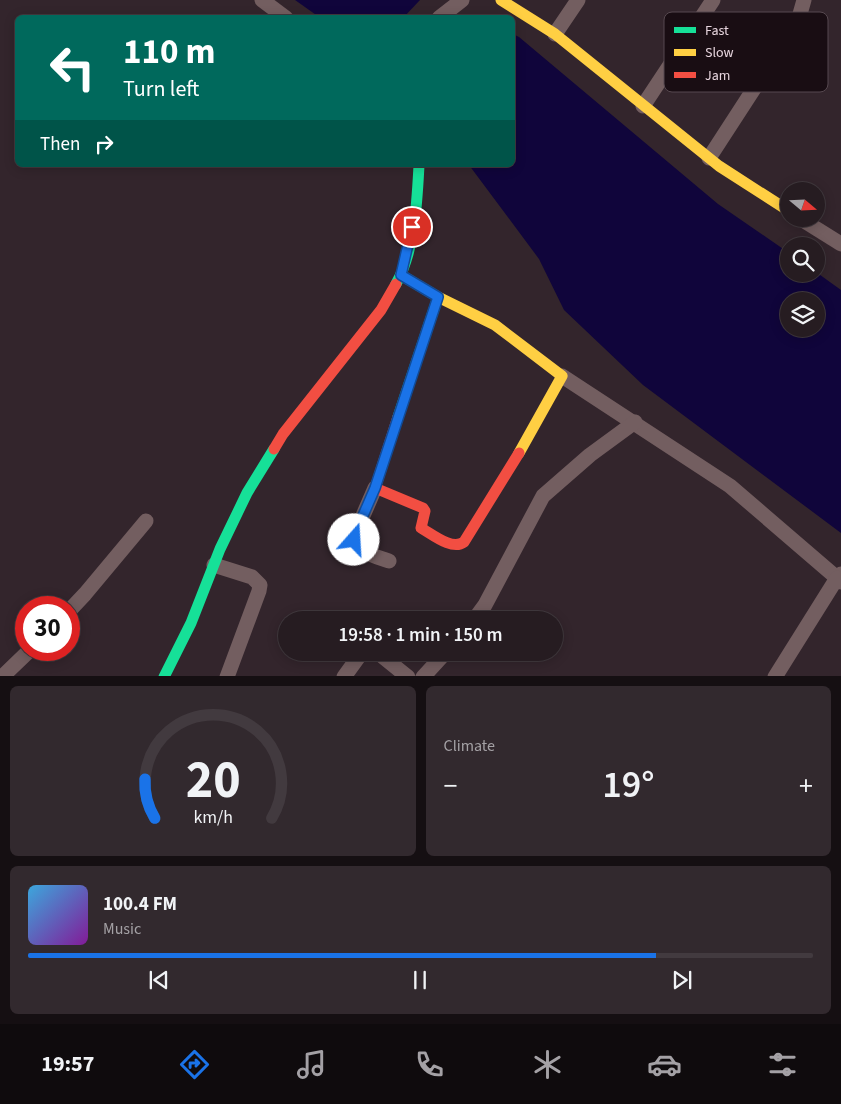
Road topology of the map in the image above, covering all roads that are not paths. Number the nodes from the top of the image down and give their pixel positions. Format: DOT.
graph roads {
  1 [pos="262,0"];
  2 [pos="462,0"];
  3 [pos="501,0"];
  4 [pos="578,0"];
  5 [pos="713,0"];
  6 [pos="804,0"];
  7 [pos="705,12"];
  8 [pos="800,12"];
  9 [pos="282,15"];
  10 [pos="443,15"];
  11 [pos="555,34"];
  12 [pos="664,75"];
  13 [pos="752,92"];
  14 [pos="644,106"];
  15 [pos="709,158"];
  16 [pos="419,167"];
  17 [pos="780,205"];
  18 [pos="819,228"];
  19 [pos="838,237"];
  20 [pos="401,275"];
  21 [pos="438,297"];
  22 [pos="562,376"];
  23 [pos="634,422"];
  24 [pos="375,488"];
  25 [pos="146,520"];
  26 [pos="389,561"];
  27 [pos="214,565"];
  28 [pos="840,578"];
  29 [pos="80,599"];
  30 [pos="480,611"];
  31 [pos="18,661"];
  32 [pos="355,661"];
  33 [pos="389,661"];
  34 [pos="437,661"];
  35 [pos="2,676"];
  36 [pos="164,676"];
  37 [pos="227,676"];
  38 [pos="344,676"];
  39 [pos="408,676"];
  40 [pos="423,676"];
  41 [pos="775,676"];
  1 -- 9 [label="street"];
  2 -- 10 [label="street"];
  3 -- 11 [label="street"];
  4 -- 11 [label="street"];
  5 -- 7 [label="street"];
  6 -- 8 [label="street"];
  11 -- 14 [label="street"];
  12 -- 14 [label="street"];
  13 -- 15 [label="street"];
  14 -- 15 [label="street"];
  15 -- 17 [label="street"];
  16 -- 20 [label="street"];
  18 -- 19 [label="street"];
  20 -- 21 [label="street"];
  20 -- 27 [label="street"];
  21 -- 22 [label="street"];
  21 -- 24 [label="street"];
  22 -- 23 [label="street"];
  22 -- 24 [label="street"];
  23 -- 28 [label="street"];
  23 -- 30 [label="street"];
  24 -- 26 [label="street"];
  25 -- 29 [label="street"];
  27 -- 36 [label="street"];
  27 -- 37 [label="street"];
  28 -- 41 [label="street"];
  31 -- 35 [label="street"];
  32 -- 38 [label="street"];
  33 -- 39 [label="street"];
  34 -- 40 [label="street"];
}
